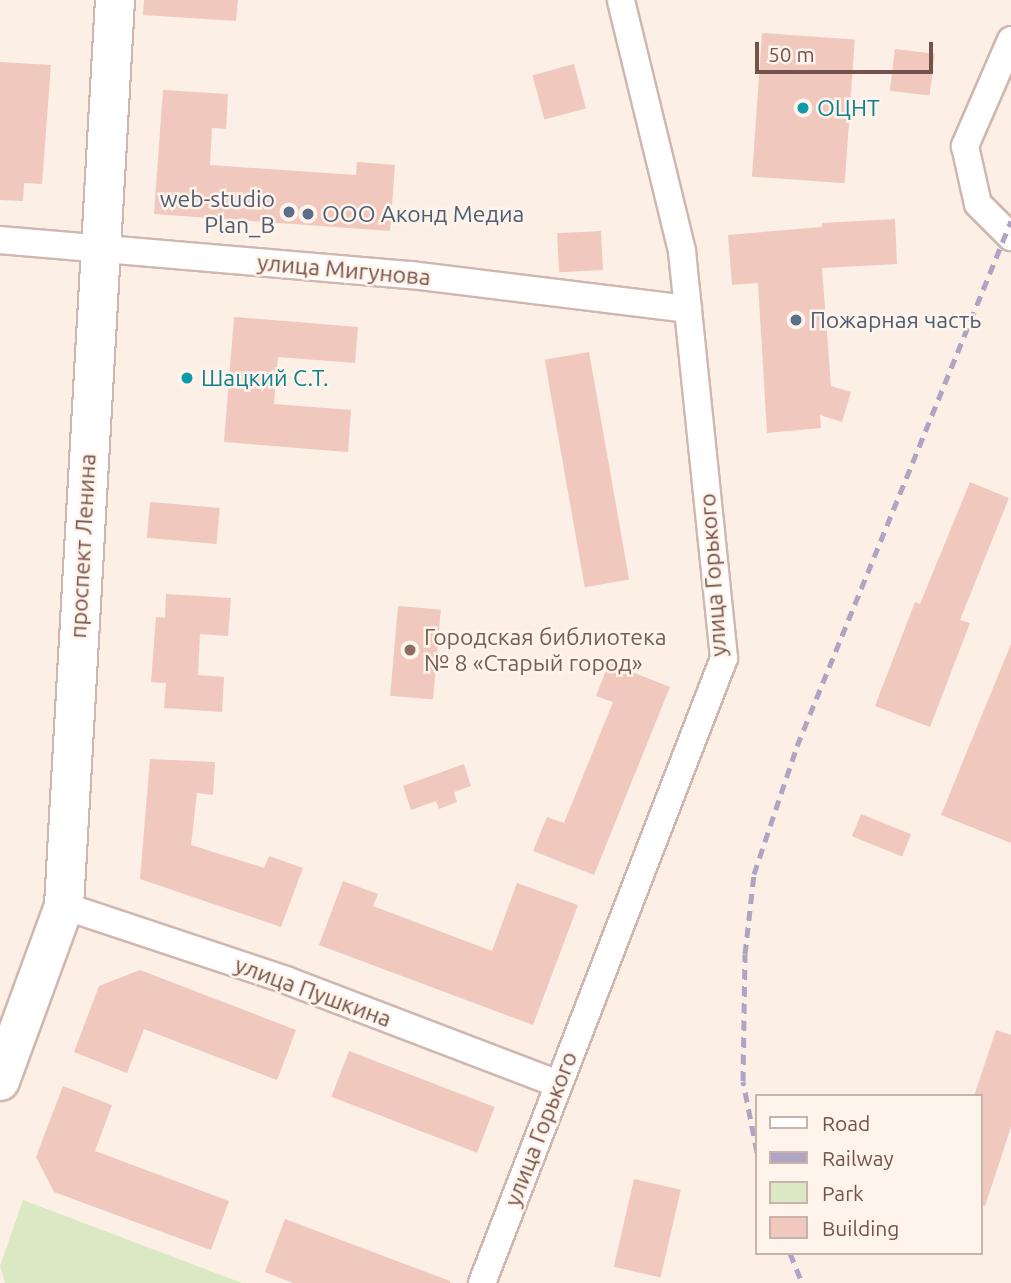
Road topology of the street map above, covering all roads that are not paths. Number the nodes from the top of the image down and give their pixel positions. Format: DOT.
graph roads {
  1 [pos="115,0"];
  2 [pos="621,0"];
  3 [pos="1011,40"];
  4 [pos="1011,237"];
  5 [pos="0,240"];
  6 [pos="99,247"];
  7 [pos="688,309"];
  8 [pos="64,906"];
  9 [pos="0,1082"];
  10 [pos="559,1084"];
  11 [pos="482,1283"];
  1 -- 6 [label="main road, проспект Ленина"];
  2 -- 7 [label="street, улица Горького"];
  3 -- 4 [label="street"];
  5 -- 6 [label="street, улица Мигунова"];
  6 -- 7 [label="street, улица Мигунова"];
  6 -- 8 [label="main road, проспект Ленина"];
  7 -- 10 [label="street, улица Горького"];
  8 -- 9 [label="main road, проспект Ленина"];
  8 -- 10 [label="street, улица Пушкина"];
  10 -- 11 [label="street, улица Горького"];
}
